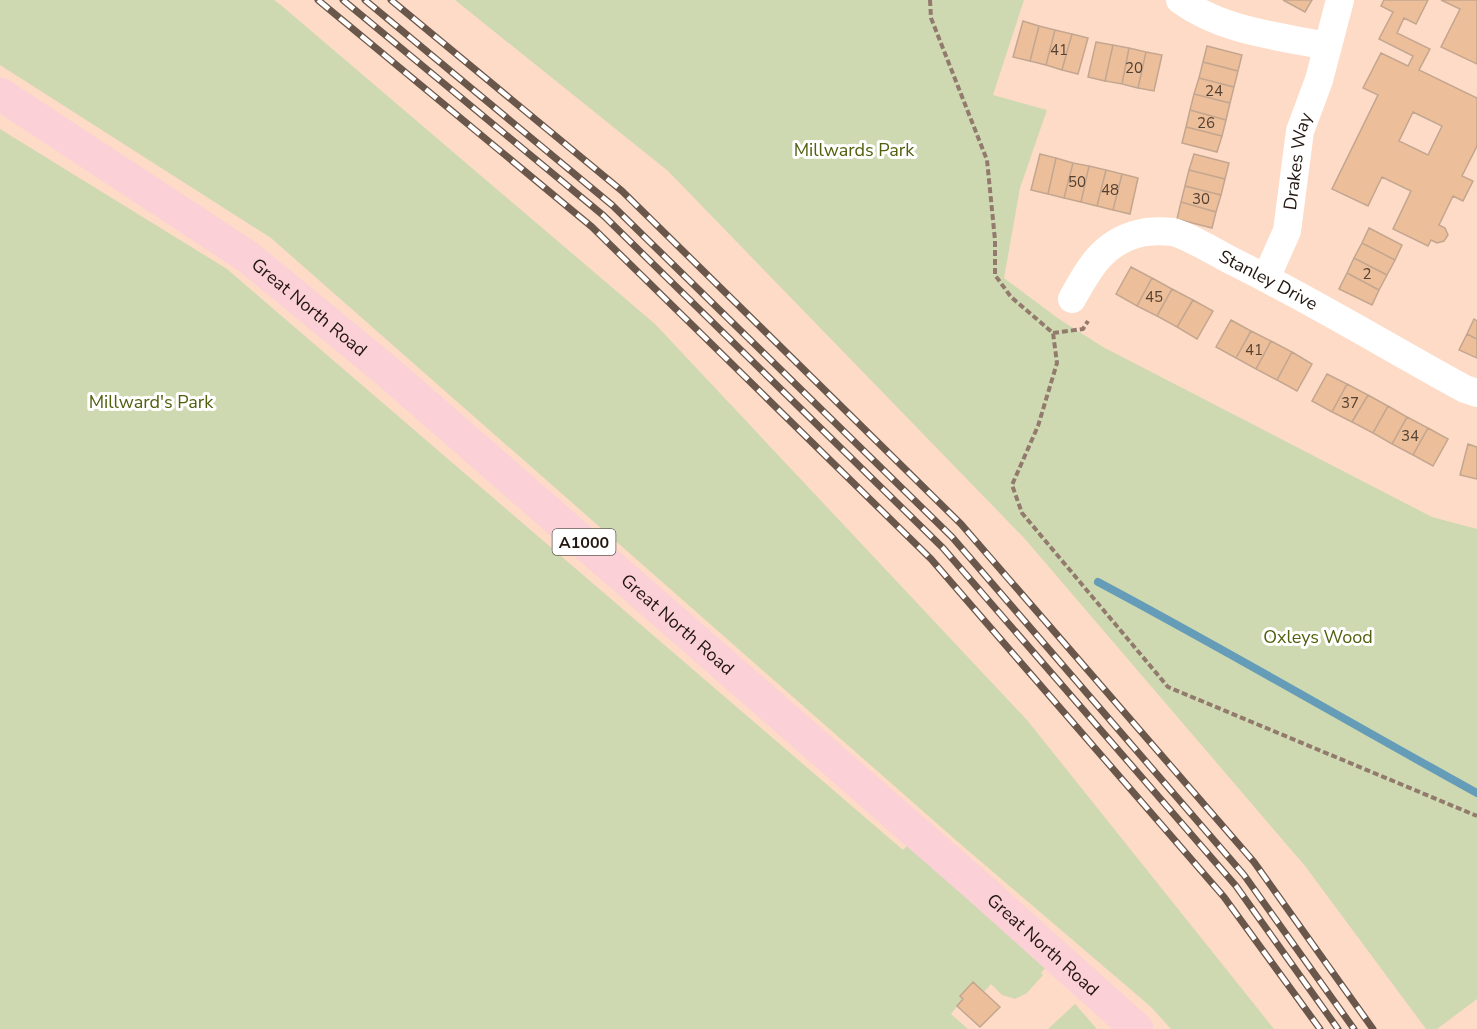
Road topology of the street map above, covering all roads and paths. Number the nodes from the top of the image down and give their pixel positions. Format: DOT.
graph roads {
  1 [pos="930,0"];
  2 [pos="1180,0"];
  3 [pos="1340,0"];
  4 [pos="1327,46"];
  5 [pos="0,94"];
  6 [pos="1266,278"];
  7 [pos="1072,299"];
  8 [pos="1477,393"];
  9 [pos="1477,816"];
  10 [pos="1137,1029"];
  1 -- 9 [label="path"];
  2 -- 4 [label="street"];
  3 -- 4 [label="street, Drakes Way"];
  4 -- 6 [label="street, Drakes Way"];
  5 -- 10 [label="main road, Great North Road / A1000"];
  6 -- 7 [label="street, Stanley Drive"];
  6 -- 8 [label="street, Stanley Drive"];
}
